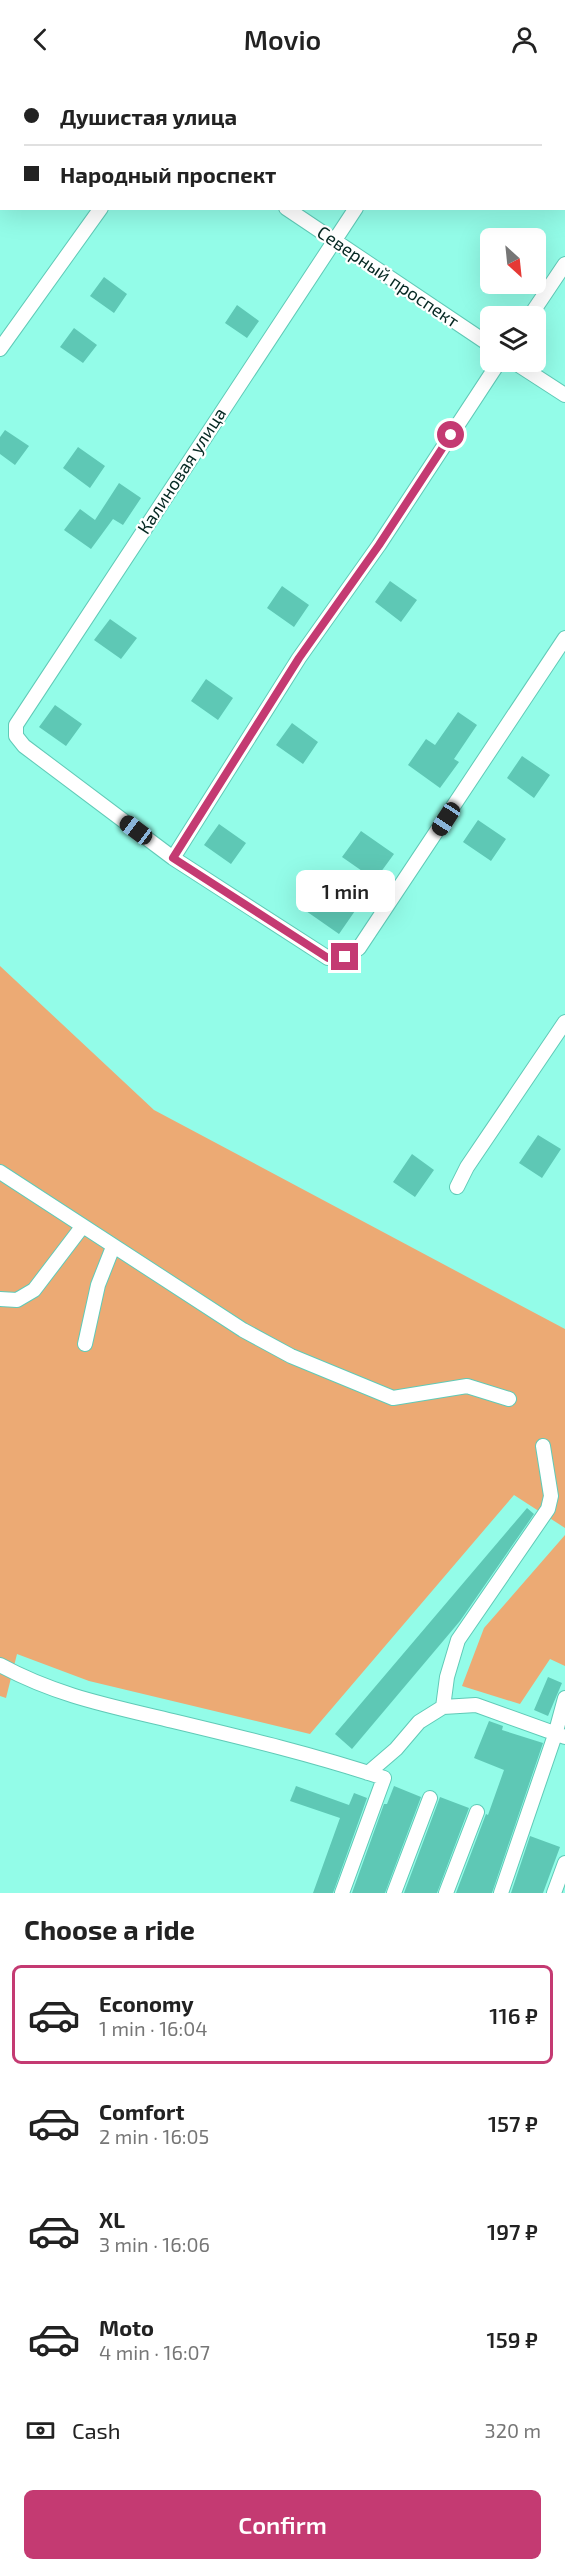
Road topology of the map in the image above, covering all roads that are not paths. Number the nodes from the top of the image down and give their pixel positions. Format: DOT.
graph roads {
  1 [pos="100,210"];
  2 [pos="289,210"];
  3 [pos="355,210"];
  4 [pos="334,241"];
  5 [pos="565,264"];
  6 [pos="537,306"];
  7 [pos="480,338"];
  8 [pos="0,349"];
  9 [pos="493,372"];
  10 [pos="529,372"];
  11 [pos="565,395"];
  12 [pos="565,638"];
  13 [pos="173,858"];
  14 [pos="565,1022"];
  15 [pos="0,1172"];
  16 [pos="457,1187"];
  17 [pos="82,1227"];
  18 [pos="113,1247"];
  19 [pos="0,1299"];
  20 [pos="86,1344"];
  21 [pos="509,1398"];
  22 [pos="543,1446"];
  23 [pos="0,1665"];
  24 [pos="565,1698"];
  25 [pos="443,1707"];
  26 [pos="560,1736"];
  27 [pos="368,1773"];
  28 [pos="430,1798"];
  29 [pos="477,1812"];
  30 [pos="565,1863"];
  31 [pos="342,1893"];
  32 [pos="394,1893"];
  33 [pos="446,1893"];
  34 [pos="501,1893"];
  35 [pos="554,1893"];
  1 -- 8 [label="street"];
  2 -- 4 [label="street, Северный проспект"];
  3 -- 4 [label="street, Калиновая улица"];
  4 -- 7 [label="street, Северный проспект"];
  4 -- 13 [label="street, Калиновая улица"];
  5 -- 6 [label="street"];
  9 -- 13 [label="street"];
  10 -- 11 [label="street"];
  12 -- 13 [label="street"];
  14 -- 16 [label="street"];
  15 -- 17 [label="street"];
  17 -- 18 [label="street"];
  17 -- 19 [label="street"];
  18 -- 20 [label="street"];
  18 -- 21 [label="street"];
  22 -- 25 [label="street"];
  23 -- 27 [label="street"];
  24 -- 26 [label="street"];
  25 -- 26 [label="street"];
  25 -- 27 [label="street"];
  26 -- 34 [label="street"];
  27 -- 31 [label="street"];
  28 -- 32 [label="street"];
  29 -- 33 [label="street"];
  30 -- 35 [label="street"];
}
